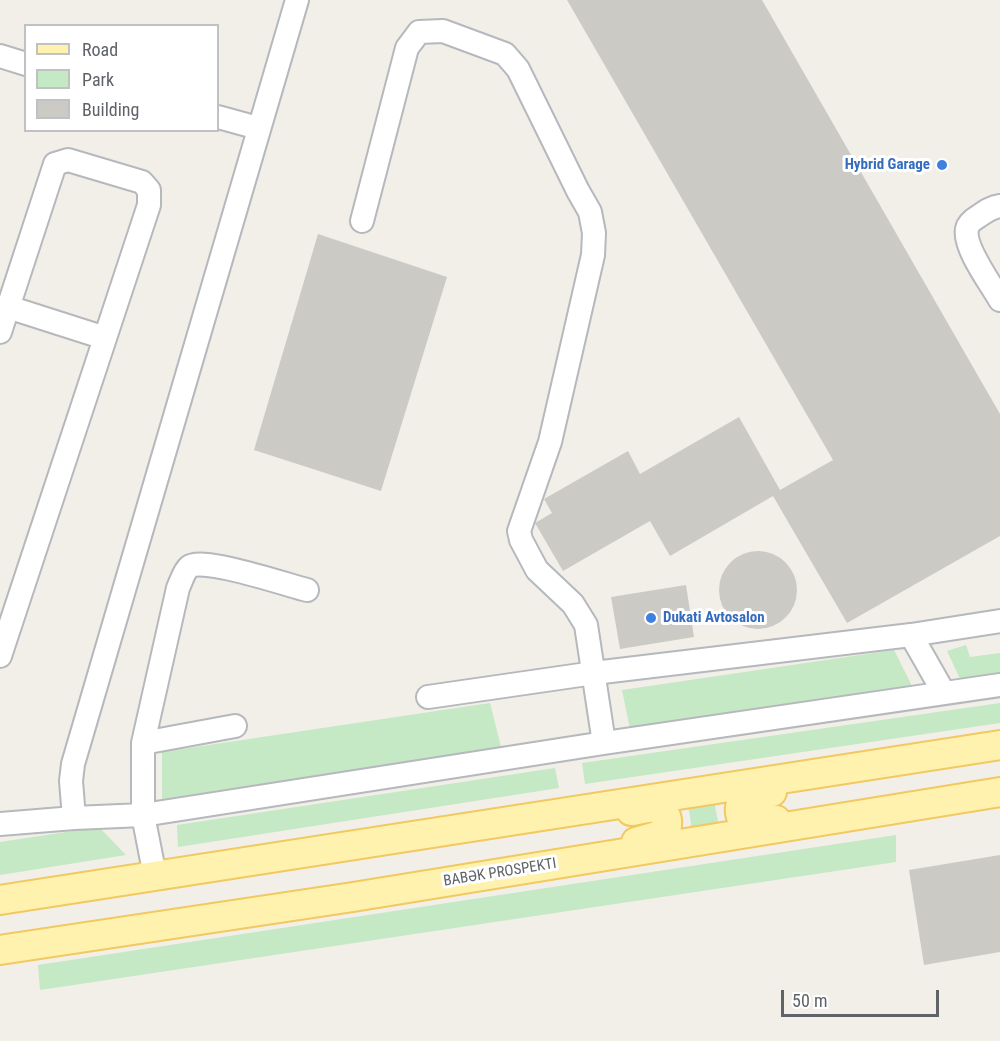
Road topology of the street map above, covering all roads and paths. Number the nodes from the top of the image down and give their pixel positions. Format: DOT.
graph roads {
  1 [pos="297,0"];
  2 [pos="0,56"];
  3 [pos="24,63"];
  4 [pos="219,117"];
  5 [pos="258,128"];
  6 [pos="1000,206"];
  7 [pos="362,221"];
  8 [pos="1000,300"];
  9 [pos="8,307"];
  10 [pos="0,332"];
  11 [pos="105,338"];
  12 [pos="307,590"];
  13 [pos="1000,621"];
  14 [pos="910,635"];
  15 [pos="0,656"];
  16 [pos="594,673"];
  17 [pos="1000,685"];
  18 [pos="944,693"];
  19 [pos="428,697"];
  20 [pos="235,726"];
  21 [pos="143,743"];
  22 [pos="604,743"];
  23 [pos="1000,745"];
  24 [pos="1000,758"];
  25 [pos="1000,792"];
  26 [pos="912,807"];
  27 [pos="142,815"];
  28 [pos="74,818"];
  29 [pos="514,820"];
  30 [pos="0,824"];
  31 [pos="155,876"];
  32 [pos="352,897"];
  33 [pos="0,900"];
  34 [pos="0,950"];
  1 -- 5 [label="lane"];
  2 -- 3 [label="lane"];
  4 -- 5 [label="lane"];
  5 -- 28 [label="lane"];
  6 -- 8 [label="lane"];
  7 -- 16 [label="lane"];
  9 -- 10 [label="lane"];
  9 -- 11 [label="lane"];
  9 -- 11 [label="lane"];
  11 -- 15 [label="lane"];
  12 -- 21 [label="lane"];
  13 -- 14 [label="lane"];
  14 -- 16 [label="lane"];
  14 -- 18 [label="lane"];
  16 -- 19 [label="lane"];
  16 -- 22 [label="lane"];
  17 -- 18 [label="lane"];
  18 -- 22 [label="lane"];
  20 -- 21 [label="lane"];
  21 -- 27 [label="lane"];
  22 -- 27 [label="lane"];
  23 -- 29 [label="main road"];
  24 -- 26 [label="main road"];
  25 -- 26 [label="main road, BABƏK PROSPEKTI"];
  26 -- 32 [label="main road, BABƏK PROSPEKTI"];
  27 -- 28 [label="lane"];
  27 -- 31 [label="lane"];
  28 -- 30 [label="lane"];
  29 -- 31 [label="main road"];
  29 -- 32 [label="main road"];
  31 -- 33 [label="main road"];
  32 -- 34 [label="main road, BABƏK PROSPEKTI"];
}
